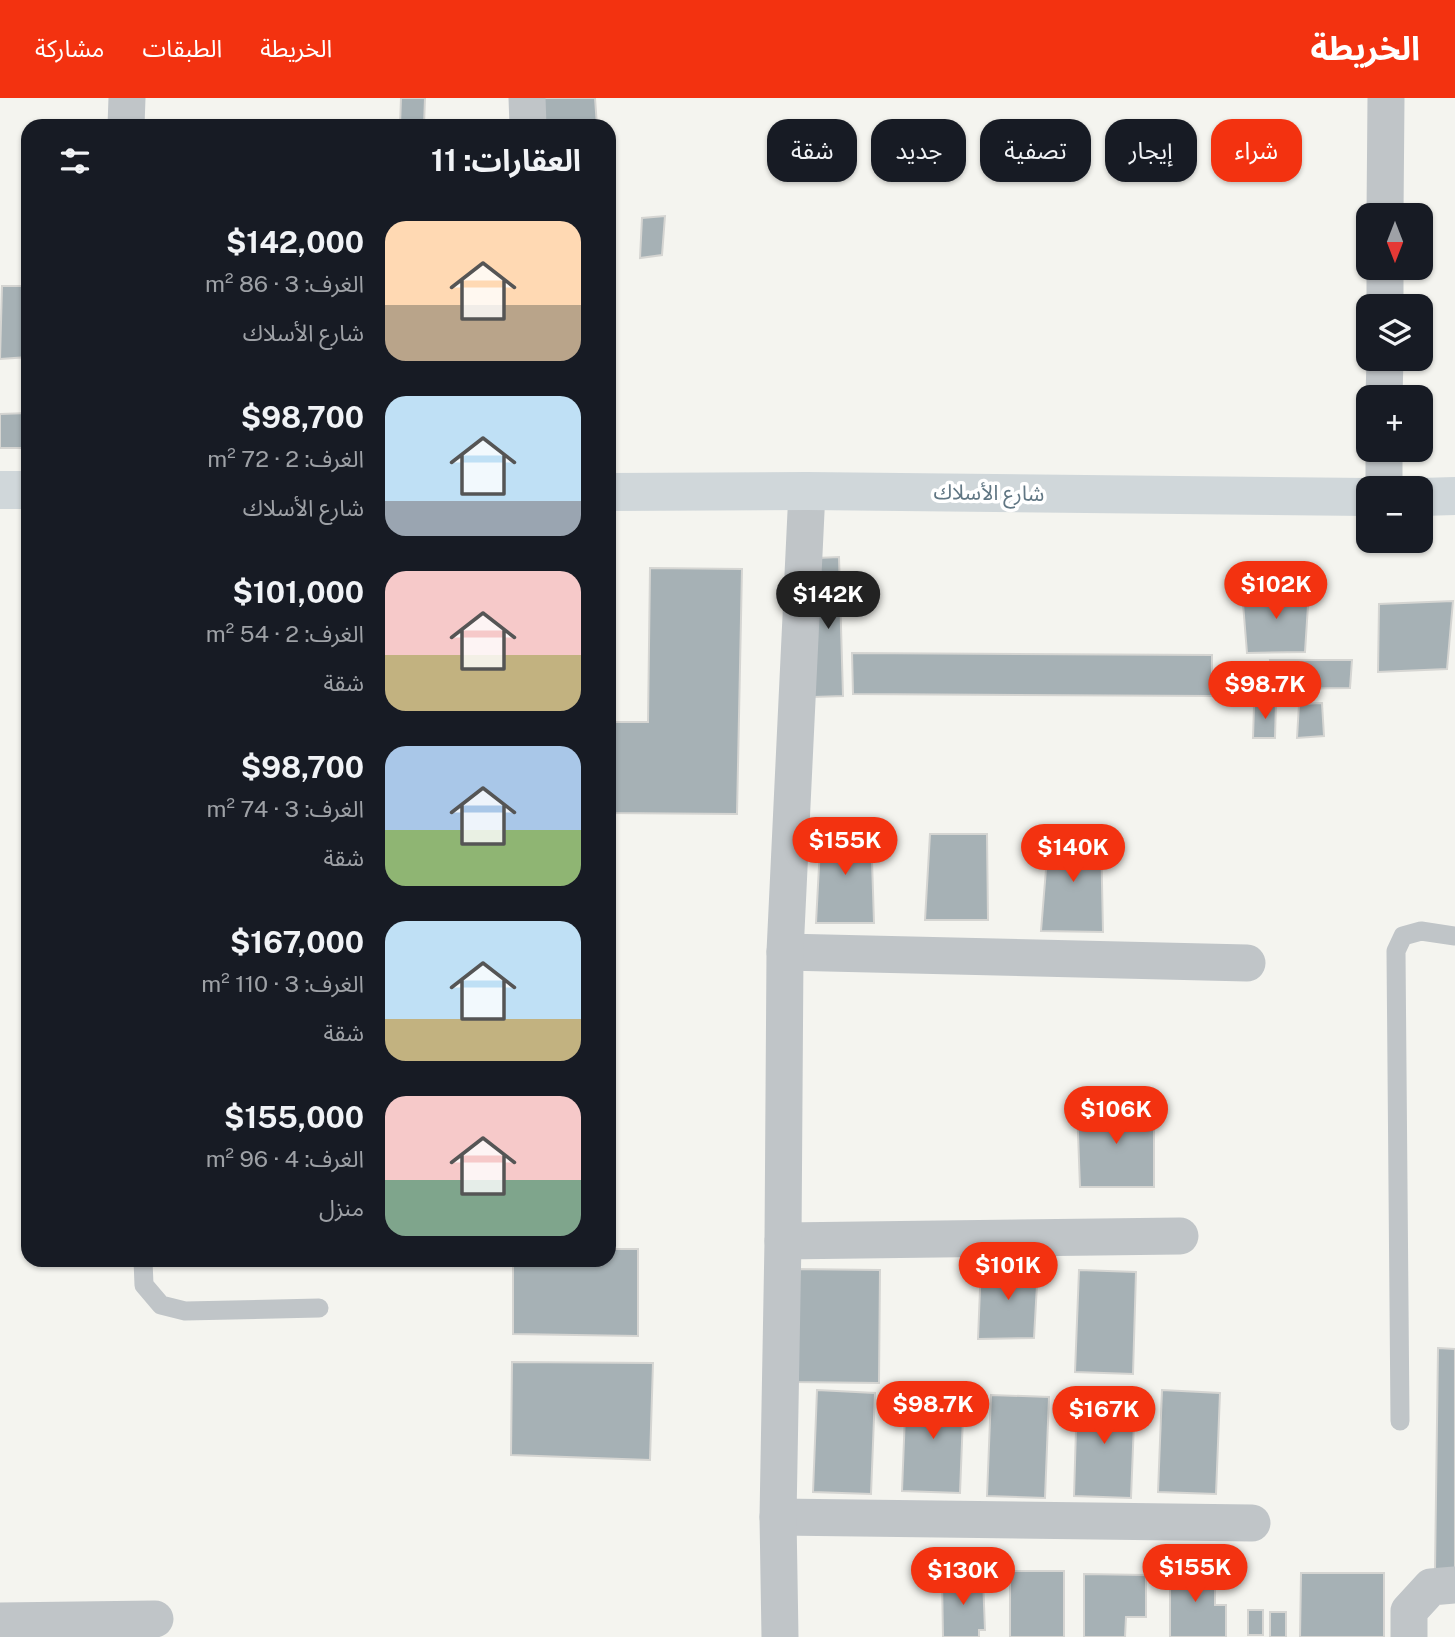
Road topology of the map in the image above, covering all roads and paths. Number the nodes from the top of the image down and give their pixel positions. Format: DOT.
graph roads {
  1 [pos="127,98"];
  2 [pos="527,98"];
  3 [pos="1386,98"];
  4 [pos="126,119"];
  5 [pos="528,119"];
  6 [pos="1385,203"];
  7 [pos="0,490"];
  8 [pos="21,490"];
  9 [pos="807,491"];
  10 [pos="616,492"];
  11 [pos="1455,496"];
  12 [pos="1356,497"];
  13 [pos="1433,497"];
  14 [pos="1455,936"];
  15 [pos="785,952"];
  16 [pos="1247,963"];
  17 [pos="1180,1236"];
  18 [pos="783,1241"];
  19 [pos="144,1267"];
  20 [pos="319,1308"];
  21 [pos="1400,1421"];
  22 [pos="778,1517"];
  23 [pos="1252,1523"];
  24 [pos="1455,1585"];
  25 [pos="155,1619"];
  26 [pos="0,1621"];
  27 [pos="780,1637"];
  28 [pos="1409,1637"];
  1 -- 4 [label="street"];
  2 -- 5 [label="street"];
  3 -- 6 [label="street"];
  7 -- 8 [label="street"];
  9 -- 10 [label="street, شارع الأسلاك"];
  9 -- 12 [label="street, شارع الأسلاك"];
  9 -- 15 [label="street"];
  11 -- 13 [label="street"];
  14 -- 21 [label="lane"];
  15 -- 16 [label="street"];
  15 -- 18 [label="street"];
  17 -- 18 [label="street"];
  18 -- 22 [label="street"];
  19 -- 20 [label="lane"];
  22 -- 23 [label="street"];
  22 -- 27 [label="street"];
  24 -- 28 [label="street"];
  25 -- 26 [label="street"];
}
